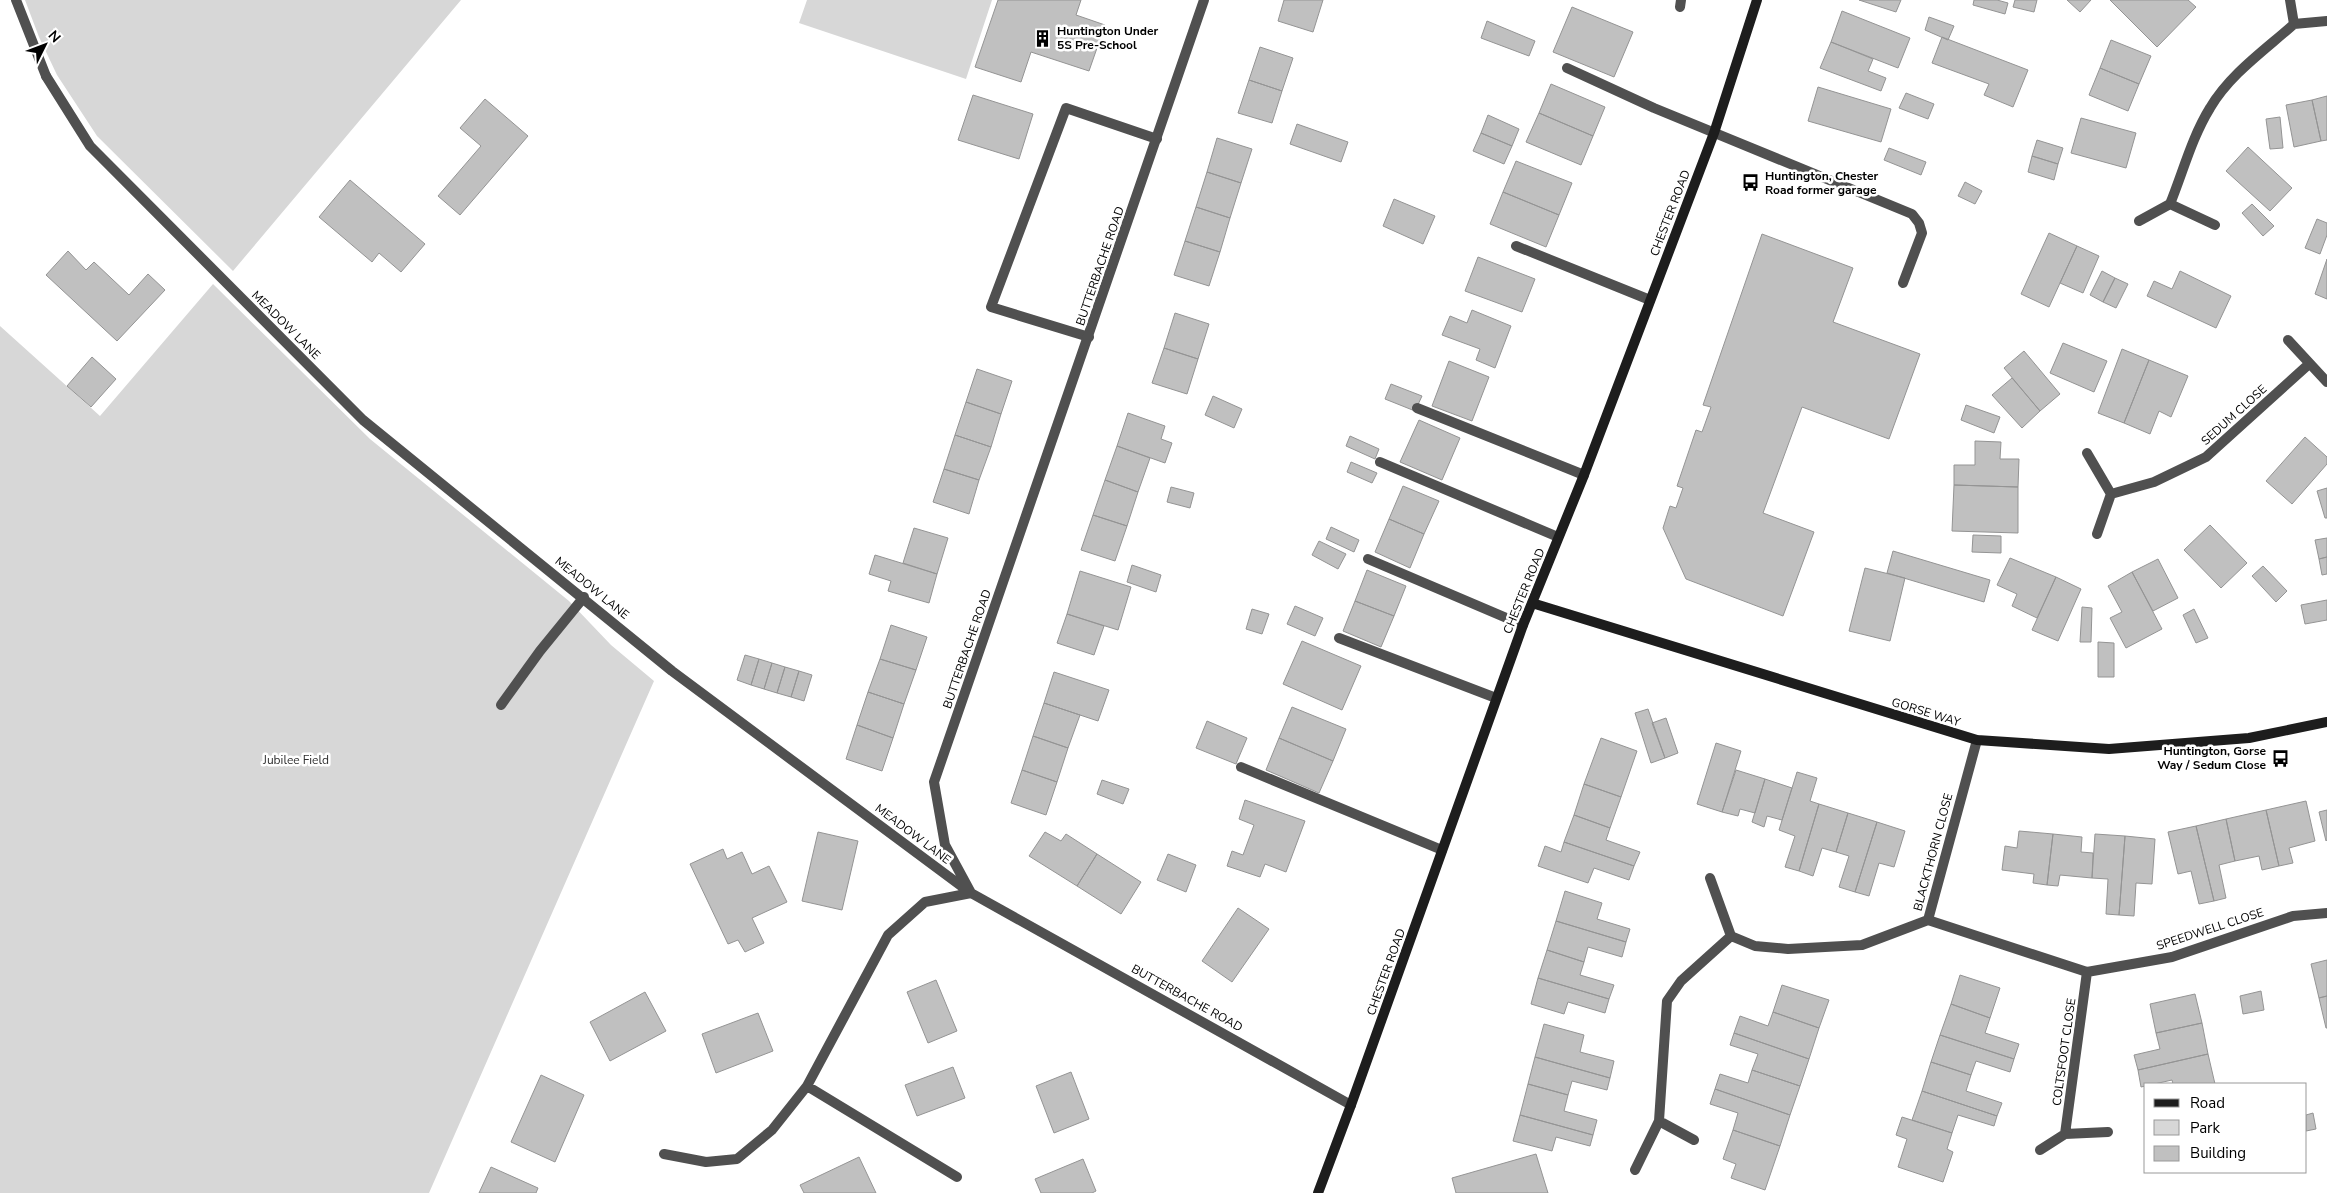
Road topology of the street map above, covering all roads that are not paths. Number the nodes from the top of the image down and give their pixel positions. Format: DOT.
graph roads {
  1 [pos="16,0"];
  2 [pos="1204,0"];
  3 [pos="1757,0"];
  4 [pos="2290,0"];
  5 [pos="2327,21"];
  6 [pos="2294,24"];
  7 [pos="1567,68"];
  8 [pos="1714,133"];
  9 [pos="1157,139"];
  10 [pos="2170,204"];
  11 [pos="2139,221"];
  12 [pos="2215,225"];
  13 [pos="1516,246"];
  14 [pos="1902,282"];
  15 [pos="1650,300"];
  16 [pos="1088,337"];
  17 [pos="2288,340"];
  18 [pos="2310,364"];
  19 [pos="2327,382"];
  20 [pos="1417,408"];
  21 [pos="2086,453"];
  22 [pos="1380,462"];
  23 [pos="1584,475"];
  24 [pos="2112,494"];
  25 [pos="2097,534"];
  26 [pos="1558,537"];
  27 [pos="1368,560"];
  28 [pos="584,598"];
  29 [pos="1532,603"];
  30 [pos="1523,625"];
  31 [pos="1338,638"];
  32 [pos="1496,698"];
  33 [pos="501,705"];
  34 [pos="2327,722"];
  35 [pos="1977,740"];
  36 [pos="1241,767"];
  37 [pos="1442,850"];
  38 [pos="1710,878"];
  39 [pos="971,893"];
  40 [pos="2327,913"];
  41 [pos="1928,920"];
  42 [pos="1731,936"];
  43 [pos="2087,972"];
  44 [pos="807,1086"];
  45 [pos="1351,1106"];
  46 [pos="1659,1121"];
  47 [pos="2108,1132"];
  48 [pos="2065,1134"];
  49 [pos="1694,1140"];
  50 [pos="2040,1150"];
  51 [pos="664,1154"];
  52 [pos="1635,1170"];
  53 [pos="957,1177"];
  54 [pos="1318,1193"];
  1 -- 28 [label="street, MEADOW LANE"];
  2 -- 9 [label="street, BUTTERBACHE ROAD"];
  3 -- 8 [label="main road, CHESTER ROAD"];
  4 -- 6 [label="street"];
  5 -- 6 [label="street"];
  6 -- 10 [label="street"];
  7 -- 8 [label="street"];
  8 -- 14 [label="street"];
  8 -- 15 [label="main road, CHESTER ROAD"];
  9 -- 16 [label="street, BUTTERBACHE ROAD"];
  9 -- 16 [label="street"];
  10 -- 11 [label="street"];
  10 -- 12 [label="street"];
  13 -- 15 [label="street"];
  15 -- 23 [label="main road, CHESTER ROAD"];
  16 -- 39 [label="street, BUTTERBACHE ROAD"];
  17 -- 18 [label="street"];
  18 -- 19 [label="street"];
  18 -- 24 [label="street, SEDUM CLOSE"];
  20 -- 23 [label="street"];
  21 -- 24 [label="street"];
  22 -- 26 [label="street"];
  23 -- 26 [label="main road, CHESTER ROAD"];
  24 -- 25 [label="street"];
  26 -- 29 [label="main road, CHESTER ROAD"];
  27 -- 30 [label="street"];
  28 -- 33 [label="street"];
  28 -- 39 [label="street, MEADOW LANE"];
  29 -- 30 [label="main road, CHESTER ROAD"];
  29 -- 35 [label="main road, GORSE WAY"];
  30 -- 32 [label="main road, CHESTER ROAD"];
  31 -- 32 [label="street"];
  32 -- 37 [label="main road, CHESTER ROAD"];
  34 -- 35 [label="main road, GORSE WAY"];
  35 -- 41 [label="street, BLACKTHORN CLOSE"];
  36 -- 37 [label="street"];
  37 -- 45 [label="main road, CHESTER ROAD"];
  38 -- 42 [label="street"];
  39 -- 44 [label="street"];
  39 -- 45 [label="street, BUTTERBACHE ROAD"];
  40 -- 43 [label="street, SPEEDWELL CLOSE"];
  41 -- 42 [label="street, BLACKTHORN CLOSE"];
  41 -- 43 [label="street, SPEEDWELL CLOSE"];
  42 -- 46 [label="street"];
  43 -- 48 [label="street, COLTSFOOT CLOSE"];
  44 -- 51 [label="street"];
  44 -- 53 [label="street"];
  45 -- 54 [label="main road, CHESTER ROAD"];
  46 -- 49 [label="street"];
  46 -- 52 [label="street"];
  47 -- 48 [label="street"];
  48 -- 50 [label="street"];
}
